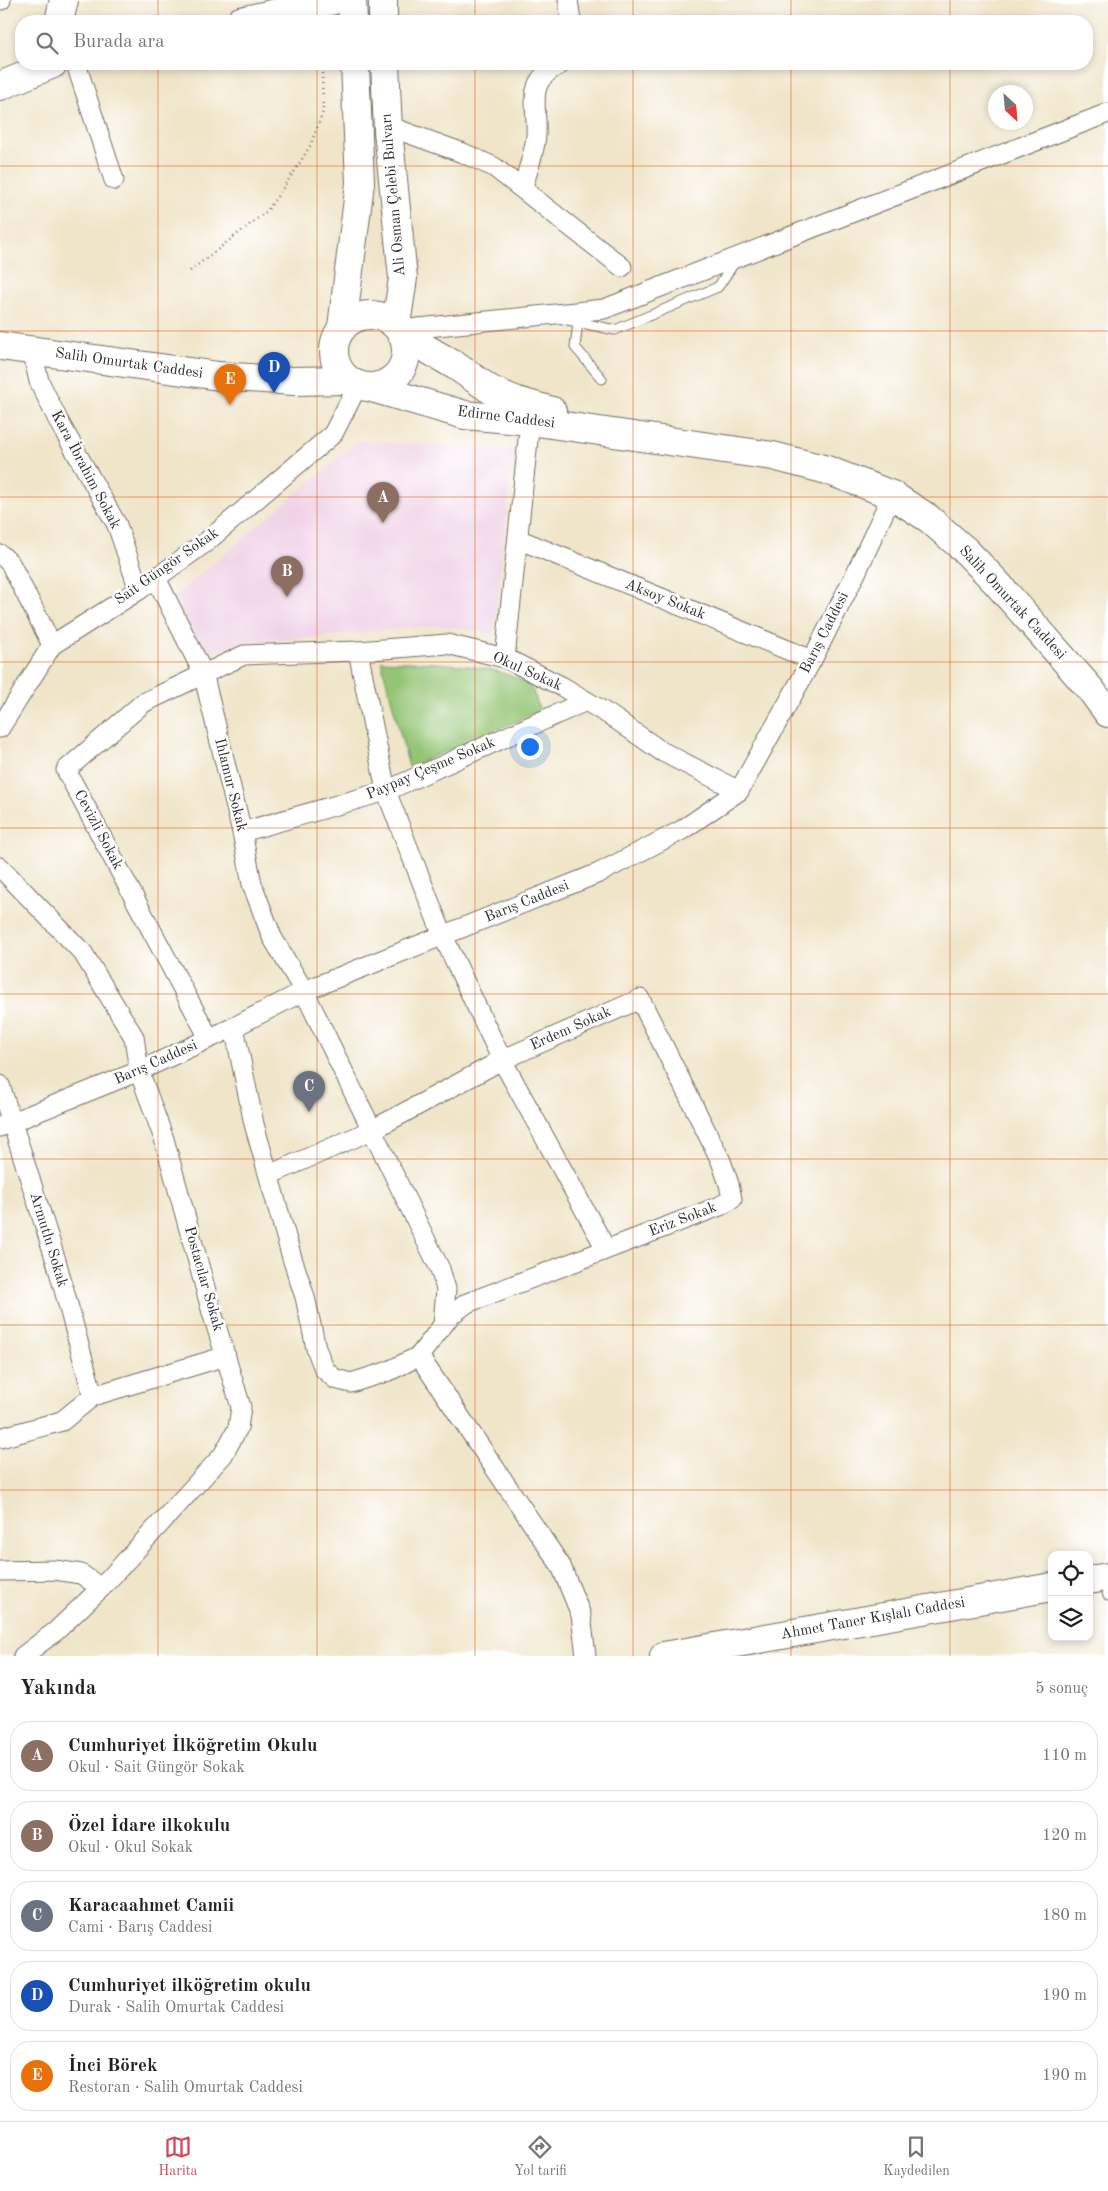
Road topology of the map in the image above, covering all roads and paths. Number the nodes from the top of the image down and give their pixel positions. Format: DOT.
graph roads {
  1 [pos="334,0"];
  2 [pos="352,0"];
  3 [pos="383,0"];
  4 [pos="568,0"];
  5 [pos="268,15"];
  6 [pos="353,15"];
  7 [pos="384,15"];
  8 [pos="570,15"];
  9 [pos="39,70"];
  10 [pos="78,70"];
  11 [pos="322,70"];
  12 [pos="355,70"];
  13 [pos="385,70"];
  14 [pos="552,70"];
  15 [pos="0,86"];
  16 [pos="1108,113"];
  17 [pos="388,126"];
  18 [pos="114,180"];
  19 [pos="523,188"];
  20 [pos="739,256"];
  21 [pos="622,266"];
  22 [pos="190,271"];
  23 [pos="544,315"];
  24 [pos="578,322"];
  25 [pos="342,327"];
  26 [pos="399,330"];
  27 [pos="0,346"];
  28 [pos="32,351"];
  29 [pos="602,380"];
  30 [pos="358,384"];
  31 [pos="530,421"];
  32 [pos="645,436"];
  33 [pos="892,495"];
  34 [pos="518,540"];
  35 [pos="0,554"];
  36 [pos="156,578"];
  37 [pos="140,590"];
  38 [pos="52,644"];
  39 [pos="358,652"];
  40 [pos="505,658"];
  41 [pos="812,660"];
  42 [pos="203,673"];
  43 [pos="586,701"];
  44 [pos="1108,713"];
  45 [pos="2,719"];
  46 [pos="386,790"];
  47 [pos="739,791"];
  48 [pos="242,832"];
  49 [pos="0,867"];
  50 [pos="443,936"];
  51 [pos="304,991"];
  52 [pos="640,999"];
  53 [pos="234,1027"];
  54 [pos="209,1038"];
  55 [pos="502,1060"];
  56 [pos="140,1071"];
  57 [pos="0,1085"];
  58 [pos="6,1125"];
  59 [pos="372,1130"];
  60 [pos="268,1175"];
  61 [pos="606,1249"];
  62 [pos="441,1329"];
  63 [pos="226,1356"];
  64 [pos="419,1356"];
  65 [pos="93,1396"];
  66 [pos="0,1438"];
  67 [pos="0,1572"];
  68 [pos="101,1588"];
  69 [pos="1048,1588"];
  70 [pos="22,1656"];
  71 [pos="586,1656"];
  72 [pos="664,1656"];
  1 -- 5 [label="main road"];
  2 -- 6 [label="main road"];
  3 -- 7 [label="main road"];
  4 -- 8 [label="street"];
  9 -- 15 [label="main road"];
  10 -- 18 [label="street"];
  11 -- 22 [label="path"];
  12 -- 25 [label="main road, Ali Osman Çelebi Bulvarı"];
  13 -- 17 [label="main road, Ali Osman Çelebi Bulvarı"];
  14 -- 19 [label="street"];
  16 -- 20 [label="street"];
  17 -- 19 [label="street"];
  17 -- 26 [label="main road, Ali Osman Çelebi Bulvarı"];
  19 -- 21 [label="street"];
  20 -- 23 [label="street"];
  20 -- 24 [label="lane"];
  23 -- 24 [label="lane"];
  23 -- 26 [label="street"];
  24 -- 29 [label="lane"];
  25 -- 26 [label="main road"];
  25 -- 30 [label="main road"];
  26 -- 30 [label="main road"];
  26 -- 32 [label="main road"];
  27 -- 28 [label="main road, Salih Omurtak Caddesi"];
  28 -- 30 [label="main road, Salih Omurtak Caddesi"];
  28 -- 37 [label="street, Kara İbrahim Sokak"];
  30 -- 31 [label="main road, Edirne Caddesi"];
  30 -- 36 [label="street, Sait Güngör Sokak"];
  31 -- 32 [label="main road, Edirne Caddesi"];
  31 -- 34 [label="street"];
  32 -- 33 [label="main road, Salih Omurtak Caddesi"];
  33 -- 41 [label="street, Barış Caddesi"];
  33 -- 44 [label="main road, Salih Omurtak Caddesi"];
  34 -- 40 [label="street"];
  34 -- 41 [label="street, Aksoy Sokak"];
  35 -- 38 [label="street"];
  36 -- 37 [label="street, Sait Güngör Sokak"];
  36 -- 42 [label="street, Ihlamur Sokak"];
  37 -- 38 [label="street, Sait Güngör Sokak"];
  38 -- 45 [label="street, Sait Güngör Sokak"];
  39 -- 40 [label="street, Okul Sokak"];
  39 -- 42 [label="street, Okul Sokak"];
  39 -- 46 [label="street"];
  40 -- 43 [label="street, Okul Sokak"];
  41 -- 47 [label="street, Barış Caddesi"];
  42 -- 48 [label="street, Ihlamur Sokak"];
  42 -- 54 [label="street, Cevizli Sokak"];
  43 -- 46 [label="street, Paypay Çeşme Sokak"];
  43 -- 47 [label="street, Okul Sokak"];
  46 -- 48 [label="street, Paypay Çeşme Sokak"];
  46 -- 50 [label="street"];
  47 -- 50 [label="street, Barış Caddesi"];
  48 -- 51 [label="street, Ihlamur Sokak"];
  49 -- 56 [label="street, Postacılar Sokak"];
  50 -- 51 [label="street, Barış Caddesi"];
  50 -- 55 [label="street"];
  51 -- 53 [label="street, Barış Caddesi"];
  51 -- 59 [label="street, Ihlamur Sokak"];
  52 -- 55 [label="street, Erdem Sokak"];
  52 -- 61 [label="street, Eriz Sokak"];
  53 -- 54 [label="street, Barış Caddesi"];
  53 -- 60 [label="street"];
  54 -- 56 [label="street, Barış Caddesi"];
  55 -- 59 [label="street, Erdem Sokak"];
  55 -- 61 [label="street"];
  56 -- 58 [label="street, Barış Caddesi"];
  56 -- 63 [label="street, Postacılar Sokak"];
  57 -- 58 [label="street, Armutlu Sokak"];
  58 -- 65 [label="street, Armutlu Sokak"];
  59 -- 60 [label="street, Erdem Sokak"];
  59 -- 62 [label="street, Ihlamur Sokak"];
  60 -- 64 [label="street"];
  61 -- 62 [label="street, Eriz Sokak"];
  62 -- 64 [label="street, Eriz Sokak"];
  63 -- 65 [label="street"];
  63 -- 68 [label="street, Postacılar Sokak"];
  64 -- 71 [label="street"];
  65 -- 66 [label="street"];
  67 -- 68 [label="street"];
  68 -- 70 [label="street, Postacılar Sokak"];
  69 -- 72 [label="main road, Ahmet Taner Kışlalı Caddesi"];
}
